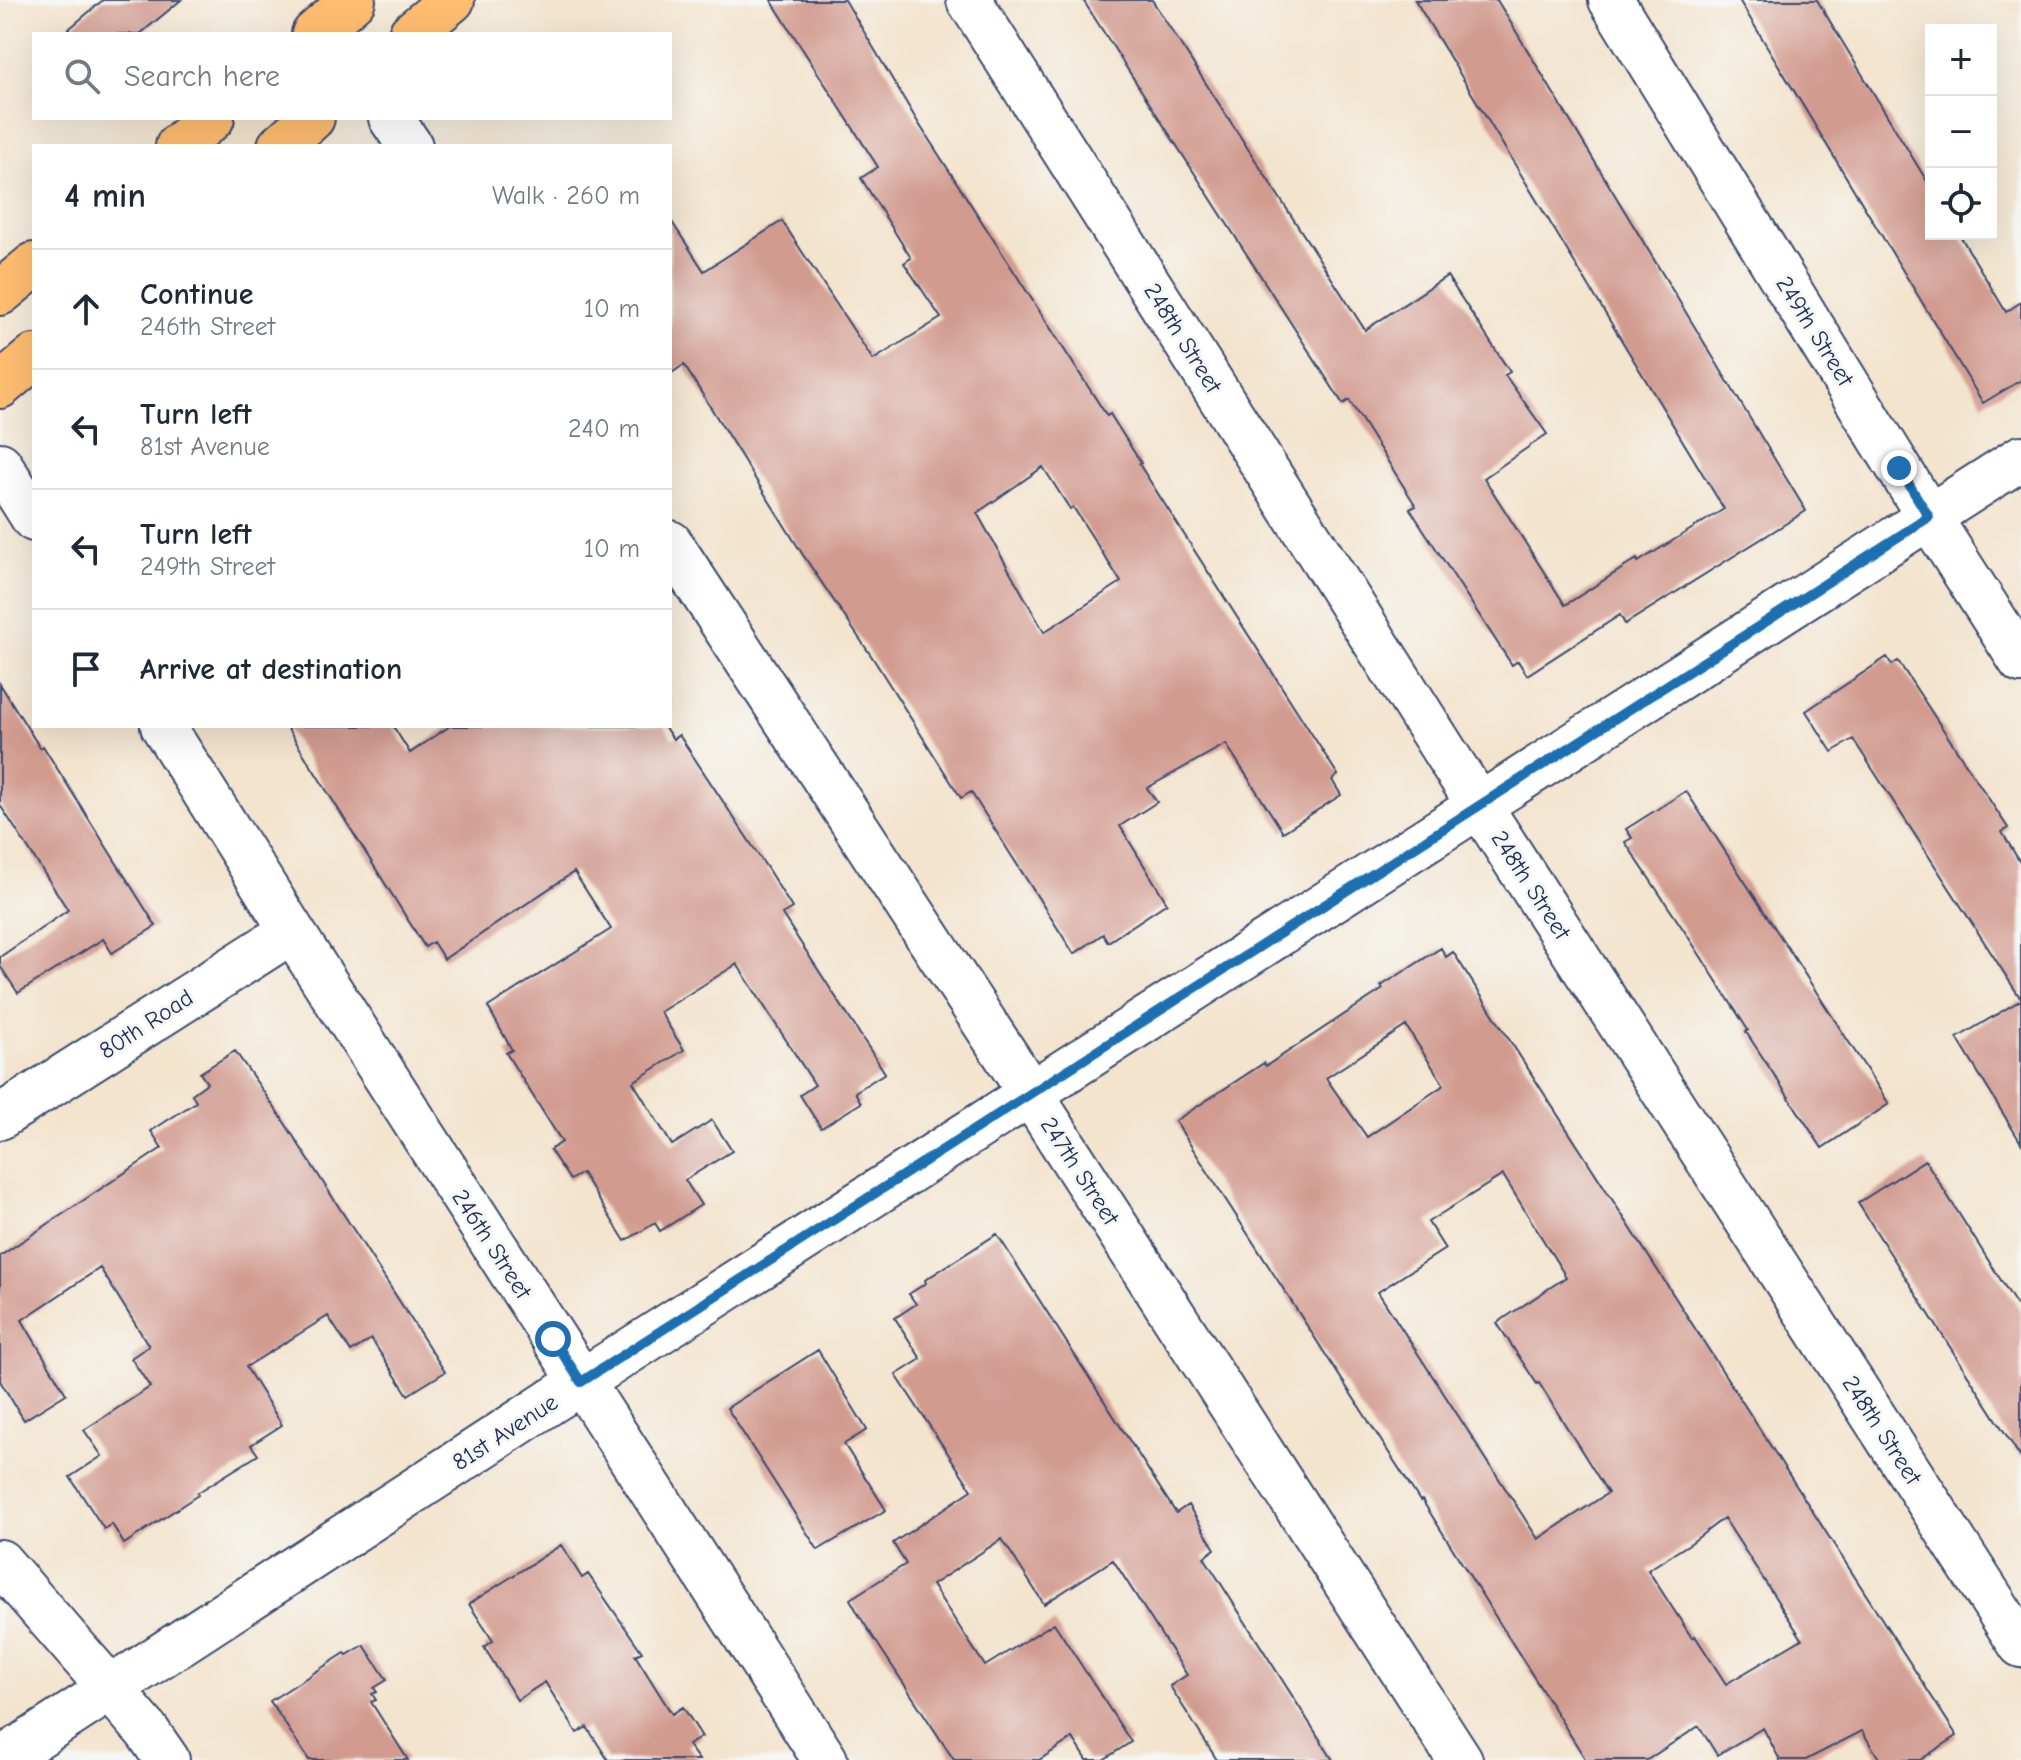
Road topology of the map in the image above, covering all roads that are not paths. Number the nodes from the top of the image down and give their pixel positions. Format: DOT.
graph roads {
  1 [pos="452,0"];
  2 [pos="969,0"];
  3 [pos="1611,0"];
  4 [pos="413,32"];
  5 [pos="210,120"];
  6 [pos="310,120"];
  7 [pos="392,120"];
  8 [pos="180,144"];
  9 [pos="282,144"];
  10 [pos="409,144"];
  11 [pos="32,267"];
  12 [pos="0,293"];
  13 [pos="32,359"];
  14 [pos="0,386"];
  15 [pos="2021,458"];
  16 [pos="0,465"];
  17 [pos="32,516"];
  18 [pos="1929,517"];
  19 [pos="672,546"];
  20 [pos="2021,661"];
  21 [pos="164,728"];
  22 [pos="1480,805"];
  23 [pos="292,931"];
  24 [pos="1031,1095"];
  25 [pos="0,1117"];
  26 [pos="581,1382"];
  27 [pos="0,1562"];
  28 [pos="2021,1645"];
  29 [pos="111,1689"];
  30 [pos="1,1760"];
  31 [pos="167,1760"];
  32 [pos="825,1760"];
  33 [pos="1460,1760"];
  1 -- 4 [label="main road"];
  2 -- 22 [label="street, 248th Street"];
  3 -- 18 [label="street, 249th Street"];
  5 -- 8 [label="main road"];
  6 -- 9 [label="main road"];
  7 -- 10 [label="street"];
  11 -- 12 [label="main road"];
  13 -- 14 [label="main road"];
  15 -- 18 [label="street, 81st Avenue"];
  16 -- 17 [label="street"];
  18 -- 20 [label="street, 249th Street"];
  18 -- 22 [label="street, 81st Avenue"];
  19 -- 24 [label="street, 247th Street"];
  21 -- 23 [label="street, 246th Street"];
  22 -- 24 [label="street, 81st Avenue"];
  22 -- 28 [label="street, 248th Street"];
  23 -- 25 [label="street, 80th Road"];
  23 -- 26 [label="street, 246th Street"];
  24 -- 26 [label="street, 81st Avenue"];
  24 -- 33 [label="street, 247th Street"];
  26 -- 29 [label="street, 81st Avenue"];
  26 -- 32 [label="street, 246th Street"];
  27 -- 29 [label="street"];
  29 -- 30 [label="street, 81st Avenue"];
  29 -- 31 [label="street"];
}
